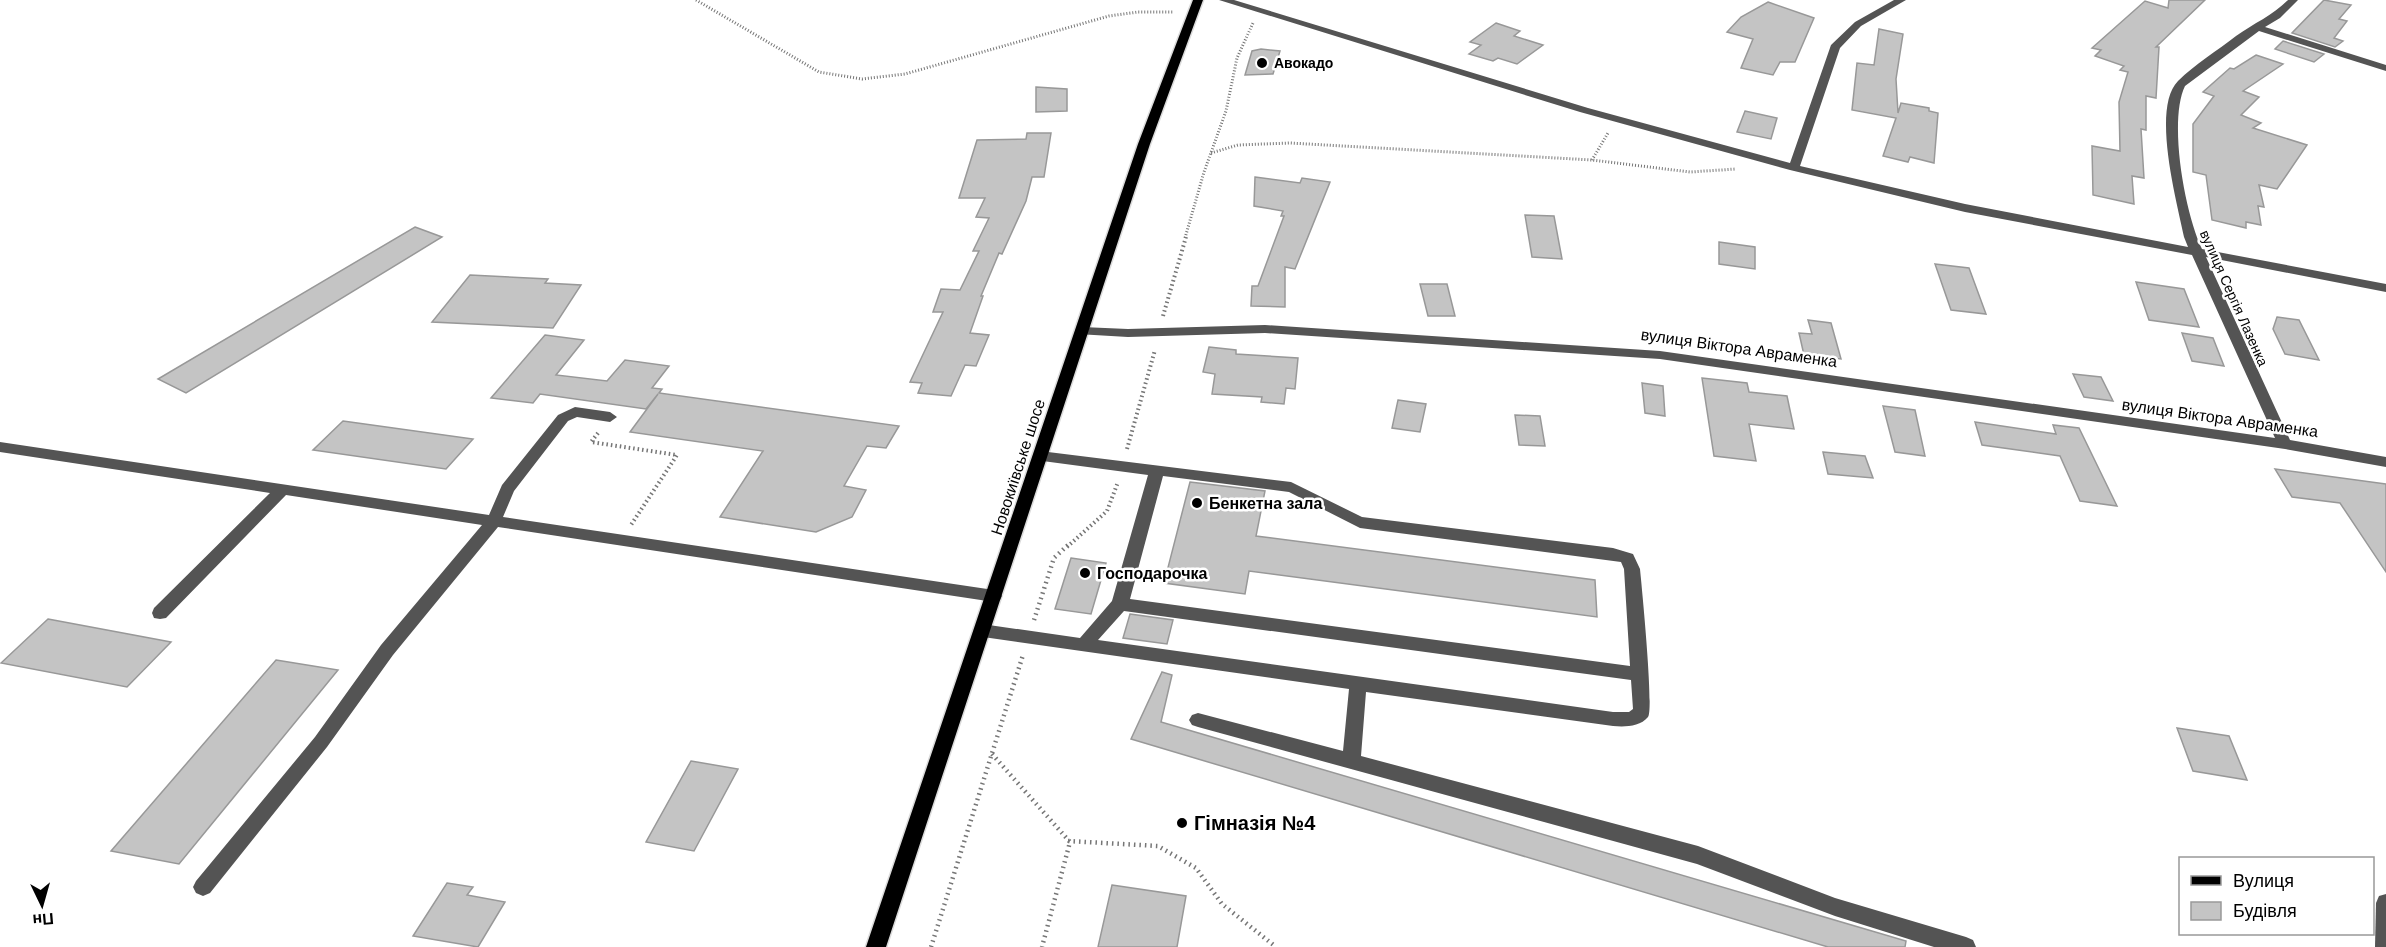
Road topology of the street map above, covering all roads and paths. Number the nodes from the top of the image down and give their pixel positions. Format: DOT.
graph roads {
  1 [pos="696,0"];
  2 [pos="1224,0"];
  3 [pos="1901,0"];
  4 [pos="2293,0"];
  5 [pos="1195,6"];
  6 [pos="2256,27"];
  7 [pos="2386,68"];
  8 [pos="1614,119"];
  9 [pos="1211,153"];
  10 [pos="1758,159"];
  11 [pos="1592,160"];
  12 [pos="1794,168"];
  13 [pos="2196,252"];
  14 [pos="2386,288"];
  15 [pos="1082,331"];
  16 [pos="610,417"];
  17 [pos="2285,444"];
  18 [pos="0,447"];
  19 [pos="1040,456"];
  20 [pos="2386,462"];
  21 [pos="1157,471"];
  22 [pos="282,490"];
  23 [pos="494,521"];
  24 [pos="621,540"];
  25 [pos="994,596"];
  26 [pos="1120,604"];
  27 [pos="160,613"];
  28 [pos="982,631"];
  29 [pos="1084,645"];
  30 [pos="1641,674"];
  31 [pos="1358,683"];
  32 [pos="1198,720"];
  33 [pos="992,754"];
  34 [pos="1351,761"];
  35 [pos="1068,841"];
  36 [pos="203,887"];
  37 [pos="2386,903"];
  38 [pos="876,947"];
  39 [pos="1042,947"];
  40 [pos="1276,947"];
  41 [pos="1966,947"];
  42 [pos="2385,947"];
  1 -- 5 [label="path"];
  2 -- 8 [label="street"];
  3 -- 12 [label="street"];
  4 -- 6 [label="street, вулиця Сергія Лазенка"];
  5 -- 15 [label="main road, Новокиївське шосе"];
  6 -- 7 [label="street"];
  6 -- 13 [label="street, вулиця Сергія Лазенка"];
  8 -- 10 [label="street"];
  8 -- 11 [label="path"];
  9 -- 11 [label="path"];
  10 -- 11 [label="path"];
  10 -- 12 [label="street"];
  12 -- 13 [label="street"];
  13 -- 14 [label="street"];
  13 -- 17 [label="street, вулиця Сергія Лазенка"];
  15 -- 17 [label="street, вулиця Віктора Авраменка"];
  15 -- 19 [label="main road, Новокиївське шосе"];
  16 -- 23 [label="street"];
  16 -- 24 [label="path"];
  17 -- 20 [label="street, вулиця Віктора Авраменка"];
  18 -- 22 [label="street"];
  19 -- 21 [label="street"];
  19 -- 25 [label="main road, Новокиївське шосе"];
  21 -- 26 [label="street"];
  21 -- 30 [label="street"];
  22 -- 23 [label="street"];
  22 -- 27 [label="street"];
  23 -- 24 [label="street"];
  23 -- 36 [label="street"];
  24 -- 25 [label="street"];
  25 -- 28 [label="main road, Новокиївське шосе"];
  26 -- 29 [label="street"];
  26 -- 30 [label="street"];
  28 -- 29 [label="street"];
  28 -- 38 [label="main road, Новокиївське шосе"];
  29 -- 31 [label="street"];
  30 -- 31 [label="street"];
  31 -- 34 [label="street"];
  32 -- 34 [label="street"];
  33 -- 35 [label="path"];
  34 -- 41 [label="street"];
  35 -- 39 [label="path"];
  35 -- 40 [label="path"];
  37 -- 42 [label="street"];
}
